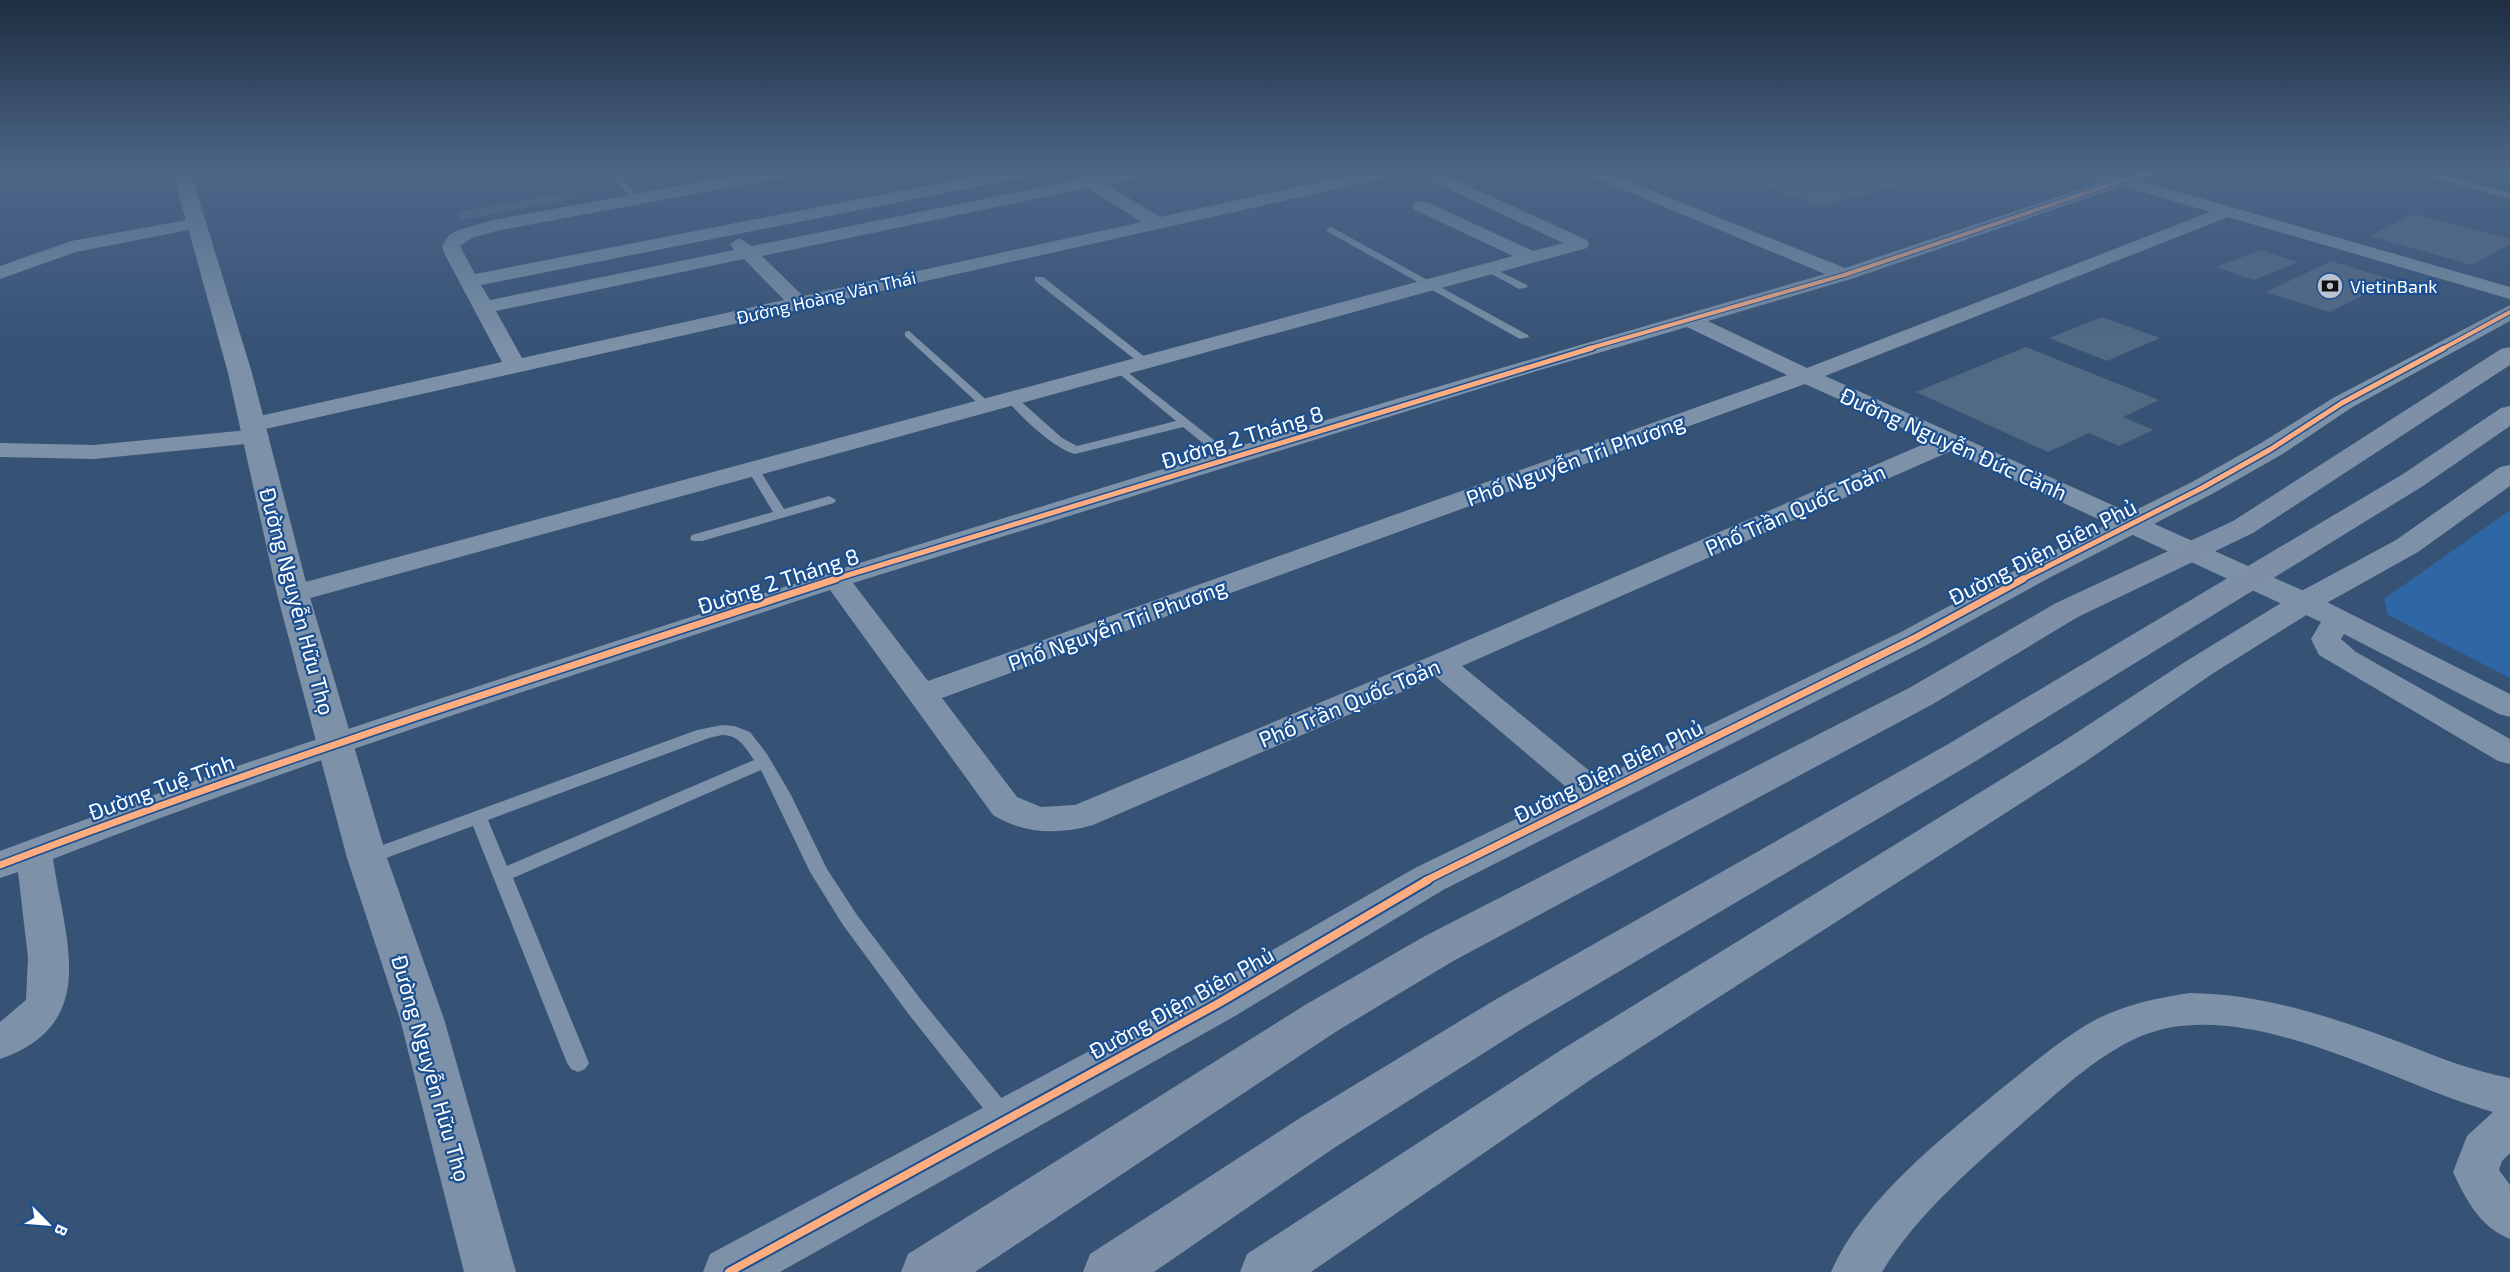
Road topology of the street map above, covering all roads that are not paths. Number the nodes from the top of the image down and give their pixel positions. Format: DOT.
graph roads {
  1 [pos="164,229"];
  2 [pos="200,229"];
  3 [pos="488,229"];
  4 [pos="739,229"];
  5 [pos="868,229"];
  6 [pos="1134,229"];
  7 [pos="1471,229"];
  8 [pos="1549,229"];
  9 [pos="1731,229"];
  10 [pos="1980,229"];
  11 [pos="2181,229"];
  12 [pos="2286,229"];
  13 [pos="1331,230"];
  14 [pos="726,232"];
  15 [pos="750,254"];
  16 [pos="1530,257"];
  17 [pos="1487,268"];
  18 [pos="0,273"];
  19 [pos="1844,275"];
  20 [pos="1040,279"];
  21 [pos="471,281"];
  22 [pos="1430,284"];
  23 [pos="1523,286"];
  24 [pos="2510,293"];
  25 [pos="799,303"];
  26 [pos="485,307"];
  27 [pos="2510,312"];
  28 [pos="1690,320"];
  29 [pos="909,334"];
  30 [pos="1524,337"];
  31 [pos="2510,354"];
  32 [pos="1146,363"];
  33 [pos="516,367"];
  34 [pos="1121,370"];
  35 [pos="1806,376"];
  36 [pos="1012,399"];
  37 [pos="987,406"];
  38 [pos="2510,414"];
  39 [pos="1183,423"];
  40 [pos="256,430"];
  41 [pos="1950,442"];
  42 [pos="0,450"];
  43 [pos="1229,458"];
  44 [pos="752,467"];
  45 [pos="2510,473"];
  46 [pos="829,500"];
  47 [pos="780,513"];
  48 [pos="2134,523"];
  49 [pos="697,538"];
  50 [pos="2193,550"];
  51 [pos="2253,578"];
  52 [pos="836,579"];
  53 [pos="293,594"];
  54 [pos="2321,611"];
  55 [pos="1440,664"];
  56 [pos="920,694"];
  57 [pos="2510,707"];
  58 [pos="336,744"];
  59 [pos="2510,753"];
  60 [pos="764,762"];
  61 [pos="1598,795"];
  62 [pos="478,816"];
  63 [pos="367,858"];
  64 [pos="17,859"];
  65 [pos="503,875"];
  66 [pos="0,1042"];
  67 [pos="578,1063"];
  68 [pos="2510,1097"];
  69 [pos="1005,1119"];
  70 [pos="2510,1124"];
  71 [pos="2510,1217"];
  72 [pos="490,1272"];
  73 [pos="729,1272"];
  74 [pos="927,1272"];
  75 [pos="1109,1272"];
  76 [pos="1266,1272"];
  77 [pos="1856,1272"];
  1 -- 18 [label="street"];
  2 -- 40 [label="street, Đường Nguyễn Hữu Thọ"];
  3 -- 21 [label="street"];
  4 -- 14 [label="street"];
  5 -- 15 [label="street"];
  6 -- 25 [label="street, Đường Hoàng Văn Thái"];
  7 -- 16 [label="street"];
  8 -- 16 [label="street"];
  9 -- 19 [label="street"];
  10 -- 19 [label="street, Đường 2 Tháng 8"];
  11 -- 35 [label="street, Phố Nguyễn Tri Phương"];
  12 -- 24 [label="street"];
  13 -- 22 [label="lane"];
  14 -- 15 [label="street"];
  14 -- 21 [label="street"];
  15 -- 25 [label="street"];
  15 -- 26 [label="street"];
  16 -- 17 [label="street"];
  17 -- 22 [label="street"];
  17 -- 23 [label="lane"];
  19 -- 28 [label="street, Đường 2 Tháng 8"];
  20 -- 32 [label="lane"];
  21 -- 26 [label="street"];
  22 -- 30 [label="lane"];
  22 -- 32 [label="street"];
  25 -- 33 [label="street, Đường Hoàng Văn Thái"];
  26 -- 33 [label="street"];
  27 -- 48 [label="street, Đường Điện Biên Phủ"];
  28 -- 35 [label="street, Đường Nguyễn Đức Cảnh"];
  28 -- 43 [label="street, Đường 2 Tháng 8"];
  29 -- 37 [label="lane"];
  31 -- 50 [label="highway"];
  32 -- 34 [label="street"];
  33 -- 40 [label="street, Đường Hoàng Văn Thái"];
  34 -- 36 [label="street"];
  34 -- 39 [label="lane"];
  35 -- 41 [label="street, Đường Nguyễn Đức Cảnh"];
  35 -- 56 [label="street, Phố Nguyễn Tri Phương"];
  36 -- 37 [label="street"];
  36 -- 39 [label="lane"];
  37 -- 44 [label="street"];
  38 -- 51 [label="highway"];
  39 -- 43 [label="lane"];
  40 -- 42 [label="street, Đường Hoàng Văn Thái"];
  40 -- 53 [label="street, Đường Nguyễn Hữu Thọ"];
  41 -- 48 [label="street, Đường Nguyễn Đức Cảnh"];
  41 -- 55 [label="street, Phố Trần Quốc Toản"];
  43 -- 52 [label="street, Đường 2 Tháng 8"];
  44 -- 47 [label="lane"];
  44 -- 53 [label="street"];
  45 -- 54 [label="street"];
  46 -- 47 [label="lane"];
  47 -- 49 [label="lane"];
  48 -- 50 [label="street, Đường Nguyễn Đức Cảnh"];
  48 -- 61 [label="street, Đường Điện Biên Phủ"];
  50 -- 51 [label="street, Đường Nguyễn Đức Cảnh"];
  50 -- 74 [label="highway"];
  51 -- 54 [label="street, Đường Nguyễn Đức Cảnh"];
  51 -- 75 [label="highway"];
  52 -- 56 [label="street, Phố Trần Quốc Toản"];
  52 -- 58 [label="street, Đường 2 Tháng 8"];
  53 -- 58 [label="street, Đường Nguyễn Hữu Thọ"];
  54 -- 57 [label="street, Đường Nguyễn Đức Cảnh"];
  54 -- 59 [label="street"];
  54 -- 76 [label="street"];
  55 -- 56 [label="street, Phố Trần Quốc Toản"];
  55 -- 61 [label="street"];
  58 -- 63 [label="street, Đường Nguyễn Hữu Thọ"];
  58 -- 64 [label="street, Đường Tuệ Tĩnh"];
  60 -- 62 [label="lane"];
  60 -- 65 [label="lane"];
  60 -- 69 [label="lane"];
  61 -- 69 [label="street, Đường Điện Biên Phủ"];
  62 -- 63 [label="lane"];
  62 -- 65 [label="lane"];
  63 -- 72 [label="street, Đường Nguyễn Hữu Thọ"];
  64 -- 66 [label="street"];
  65 -- 67 [label="lane"];
  68 -- 77 [label="street"];
  69 -- 73 [label="street, Đường Điện Biên Phủ"];
  70 -- 71 [label="street"];
}
